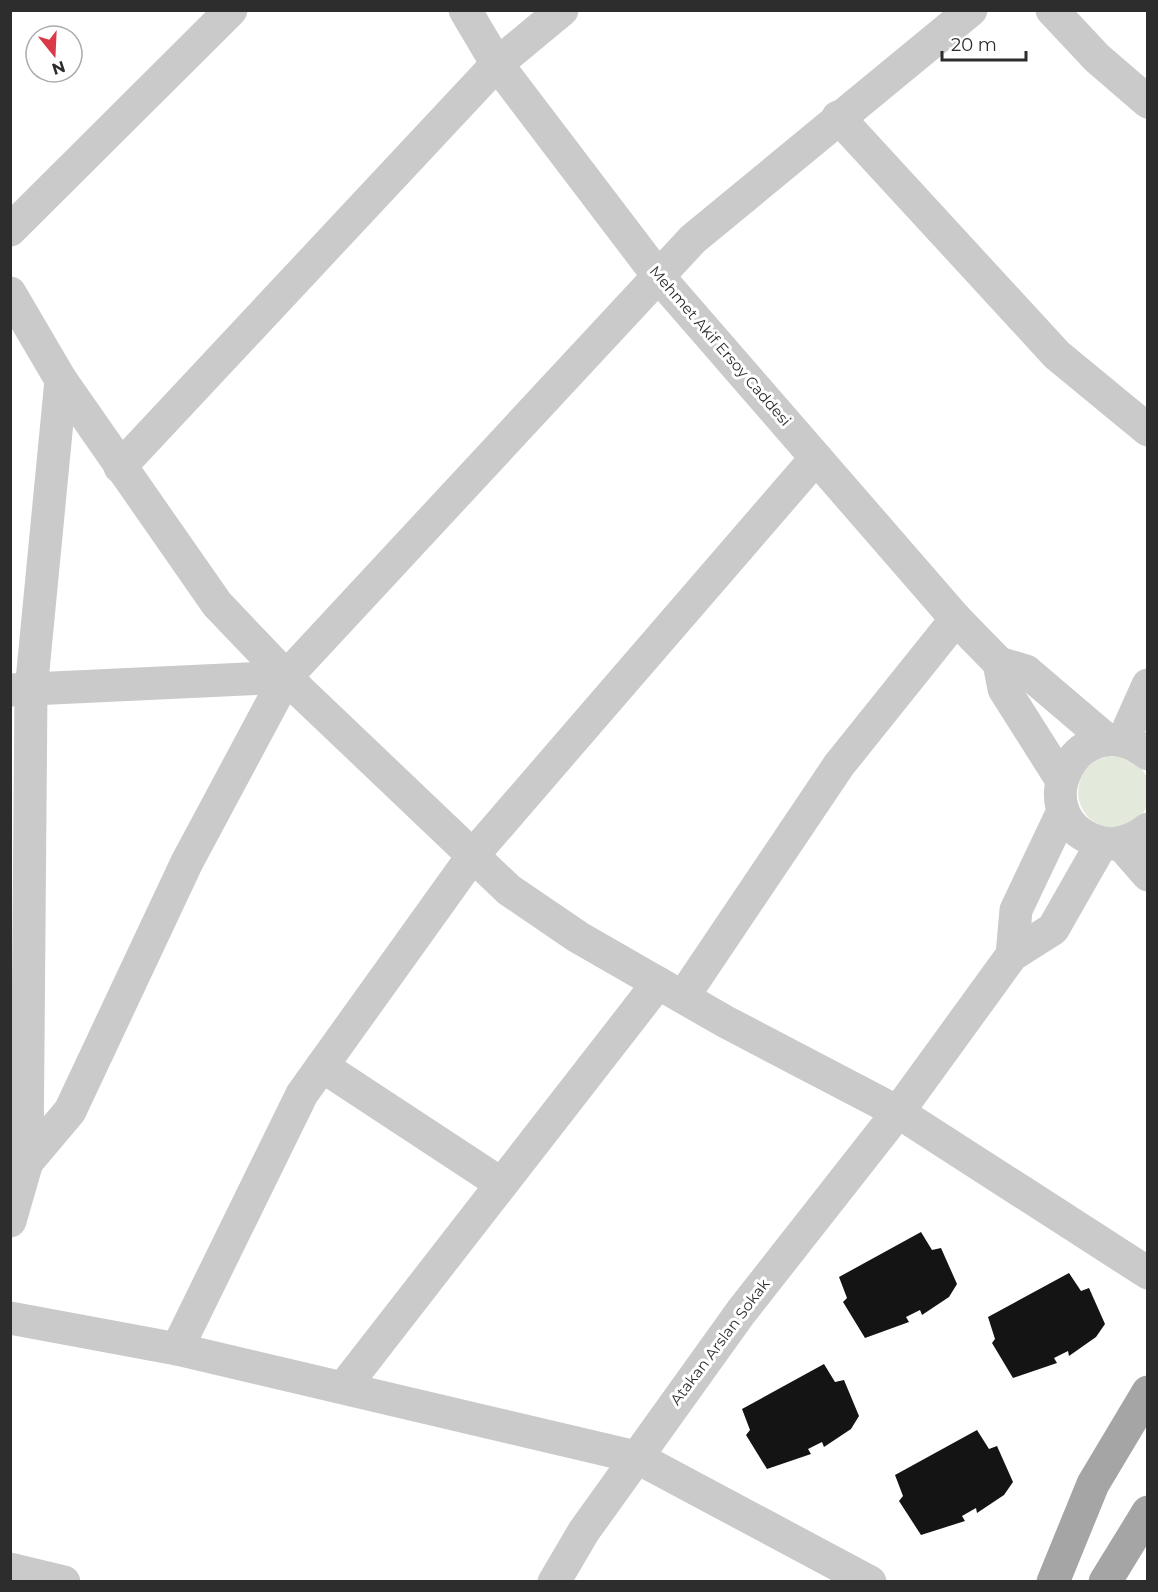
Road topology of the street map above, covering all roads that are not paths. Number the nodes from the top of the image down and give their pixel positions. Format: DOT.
graph roads {
  1 [pos="231,10"];
  2 [pos="465,10"];
  3 [pos="562,10"];
  4 [pos="971,10"];
  5 [pos="1052,10"];
  6 [pos="497,64"];
  7 [pos="1148,102"];
  8 [pos="838,117"];
  9 [pos="10,230"];
  10 [pos="659,277"];
  11 [pos="10,293"];
  12 [pos="61,380"];
  13 [pos="1148,430"];
  14 [pos="816,458"];
  15 [pos="120,467"];
  16 [pos="956,619"];
  17 [pos="999,663"];
  18 [pos="286,677"];
  19 [pos="1148,685"];
  20 [pos="21,690"];
  21 [pos="1126,745"];
  22 [pos="1062,795"];
  23 [pos="1123,839"];
  24 [pos="474,854"];
  25 [pos="1148,875"];
  26 [pos="1012,955"];
  27 [pos="671,990"];
  28 [pos="322,1066"];
  29 [pos="898,1112"];
  30 [pos="27,1162"];
  31 [pos="500,1183"];
  32 [pos="10,1221"];
  33 [pos="1148,1273"];
  34 [pos="10,1318"];
  35 [pos="177,1349"];
  36 [pos="344,1387"];
  37 [pos="1148,1392"];
  38 [pos="636,1456"];
  39 [pos="1148,1512"];
  40 [pos="10,1569"];
  41 [pos="861,1579"];
  42 [pos="64,1581"];
  43 [pos="554,1581"];
  44 [pos="1053,1581"];
  45 [pos="1105,1581"];
  1 -- 9 [label="street"];
  2 -- 6 [label="street, Mehmet Akif Ersoy Caddesi"];
  3 -- 6 [label="street"];
  4 -- 8 [label="street"];
  5 -- 7 [label="street"];
  6 -- 10 [label="street, Mehmet Akif Ersoy Caddesi"];
  6 -- 15 [label="street"];
  8 -- 10 [label="street"];
  8 -- 13 [label="street"];
  10 -- 14 [label="street, Mehmet Akif Ersoy Caddesi"];
  10 -- 18 [label="street"];
  11 -- 12 [label="street"];
  12 -- 15 [label="street"];
  12 -- 20 [label="street"];
  14 -- 16 [label="street, Mehmet Akif Ersoy Caddesi"];
  14 -- 24 [label="street"];
  15 -- 18 [label="street"];
  16 -- 17 [label="street, Mehmet Akif Ersoy Caddesi"];
  16 -- 27 [label="street"];
  17 -- 21 [label="street"];
  17 -- 22 [label="street"];
  18 -- 20 [label="street"];
  18 -- 24 [label="street"];
  18 -- 30 [label="street"];
  19 -- 21 [label="street"];
  20 -- 30 [label="street"];
  21 -- 22 [label="street"];
  22 -- 23 [label="street"];
  22 -- 26 [label="street"];
  23 -- 25 [label="street"];
  23 -- 26 [label="street"];
  24 -- 27 [label="street"];
  24 -- 28 [label="street"];
  26 -- 29 [label="street, Atakan Arslan Sokak"];
  27 -- 29 [label="street"];
  27 -- 31 [label="street"];
  28 -- 31 [label="street"];
  28 -- 35 [label="street"];
  29 -- 33 [label="street"];
  29 -- 38 [label="street, Atakan Arslan Sokak"];
  30 -- 32 [label="street"];
  31 -- 36 [label="street"];
  34 -- 35 [label="street"];
  35 -- 36 [label="street"];
  36 -- 38 [label="street"];
  37 -- 44 [label="main road"];
  38 -- 41 [label="street"];
  38 -- 43 [label="street, Atakan Arslan Sokak"];
  39 -- 45 [label="main road"];
  40 -- 42 [label="street"];
}
